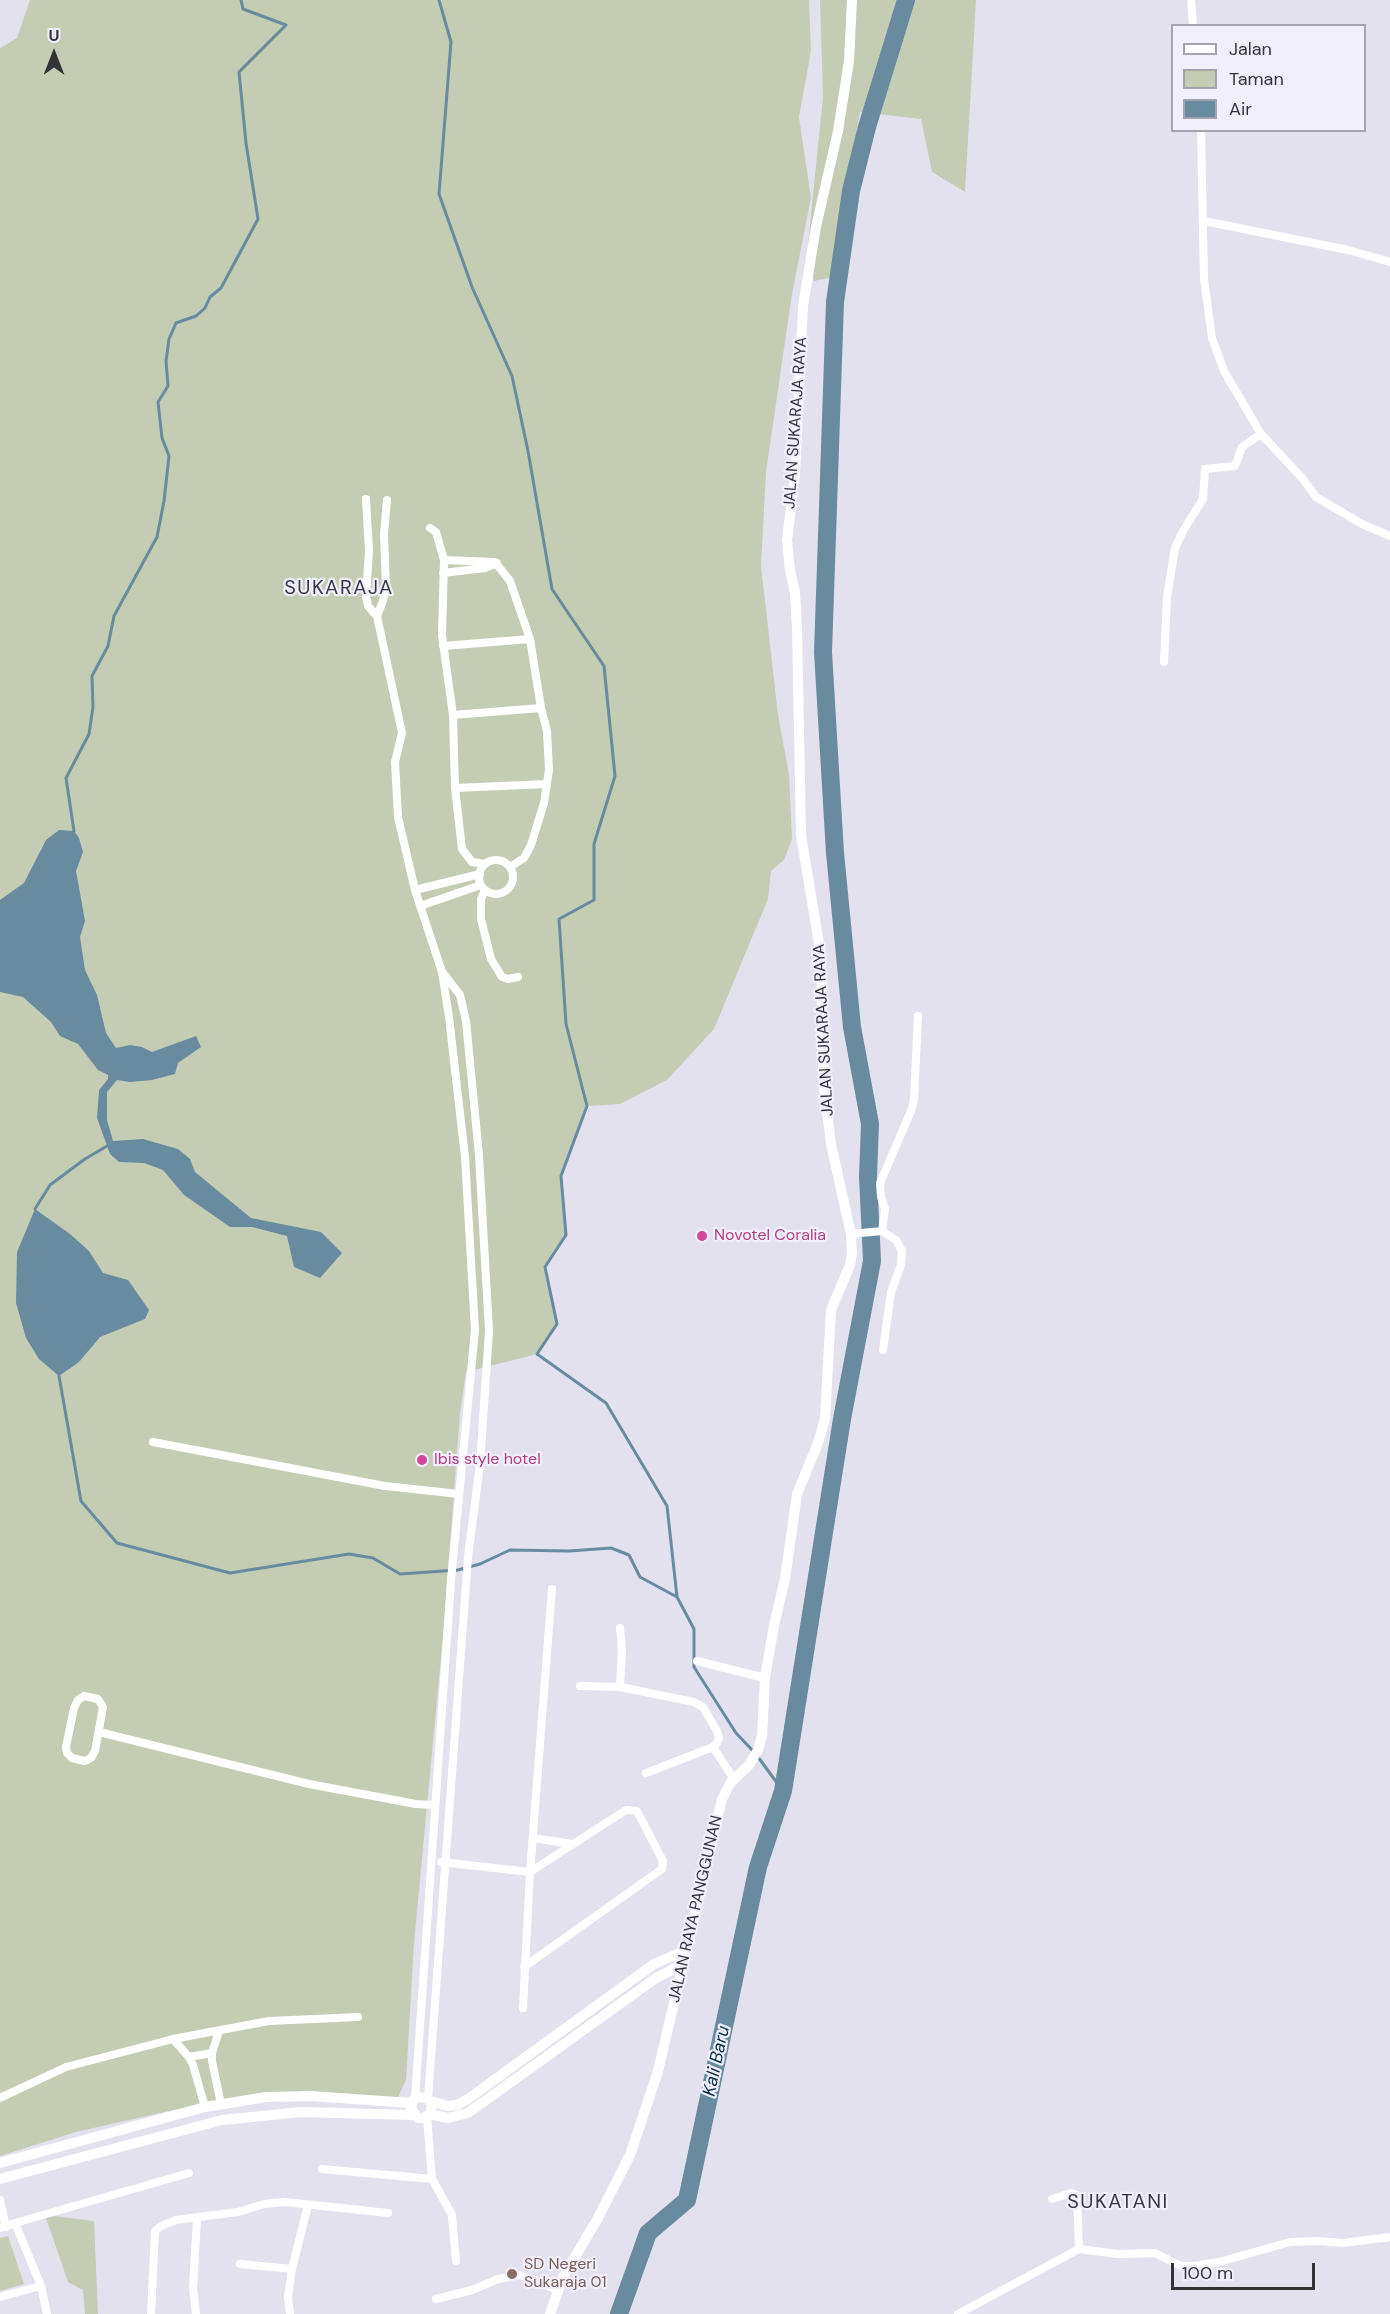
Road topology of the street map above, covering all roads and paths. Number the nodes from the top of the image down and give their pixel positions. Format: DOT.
graph roads {
  1 [pos="852,0"];
  2 [pos="1191,0"];
  3 [pos="1193,24"];
  4 [pos="1201,132"];
  5 [pos="1204,221"];
  6 [pos="1390,262"];
  7 [pos="1261,434"];
  8 [pos="366,499"];
  9 [pos="387,500"];
  10 [pos="430,528"];
  11 [pos="1390,536"];
  12 [pos="444,560"];
  13 [pos="497,564"];
  14 [pos="443,573"];
  15 [pos="376,616"];
  16 [pos="530,639"];
  17 [pos="443,646"];
  18 [pos="1164,662"];
  19 [pos="541,708"];
  20 [pos="453,715"];
  21 [pos="547,784"];
  22 [pos="455,788"];
  23 [pos="485,864"];
  24 [pos="510,867"];
  25 [pos="480,874"];
  26 [pos="483,887"];
  27 [pos="415,890"];
  28 [pos="420,906"];
  29 [pos="442,972"];
  30 [pos="518,977"];
  31 [pos="918,1016"];
  32 [pos="880,1231"];
  33 [pos="856,1233"];
  34 [pos="475,1330"];
  35 [pos="489,1331"];
  36 [pos="883,1350"];
  37 [pos="153,1442"];
  38 [pos="465,1447"];
  39 [pos="480,1447"];
  40 [pos="459,1494"];
  41 [pos="797,1494"];
  42 [pos="552,1589"];
  43 [pos="620,1628"];
  44 [pos="698,1661"];
  45 [pos="765,1678"];
  46 [pos="580,1686"];
  47 [pos="620,1687"];
  48 [pos="99,1732"];
  49 [pos="713,1748"];
  50 [pos="646,1773"];
  51 [pos="734,1779"];
  52 [pos="434,1805"];
  53 [pos="533,1838"];
  54 [pos="572,1844"];
  55 [pos="432,1860"];
  56 [pos="445,1862"];
  57 [pos="530,1872"];
  58 [pos="687,1950"];
  59 [pos="683,1964"];
  60 [pos="524,1967"];
  61 [pos="523,2008"];
  62 [pos="358,2017"];
  63 [pos="219,2031"];
  64 [pos="173,2039"];
  65 [pos="543,2044"];
  66 [pos="212,2053"];
  67 [pos="551,2053"];
  68 [pos="189,2057"];
  69 [pos="0,2098"];
  70 [pos="430,2100"];
  71 [pos="413,2101"];
  72 [pos="221,2104"];
  73 [pos="205,2107"];
  74 [pos="414,2115"];
  75 [pos="429,2115"];
  76 [pos="0,2163"];
  77 [pos="322,2169"];
  78 [pos="189,2173"];
  79 [pos="0,2179"];
  80 [pos="432,2179"];
  81 [pos="1052,2199"];
  82 [pos="0,2200"];
  83 [pos="308,2205"];
  84 [pos="388,2213"];
  85 [pos="197,2219"];
  86 [pos="15,2223"];
  87 [pos="3,2227"];
  88 [pos="1390,2237"];
  89 [pos="1079,2249"];
  90 [pos="456,2261"];
  91 [pos="240,2264"];
  92 [pos="292,2269"];
  93 [pos="41,2286"];
  94 [pos="557,2290"];
  95 [pos="0,2297"];
  96 [pos="436,2299"];
  97 [pos="47,2314"];
  98 [pos="151,2314"];
  99 [pos="196,2314"];
  100 [pos="290,2314"];
  101 [pos="550,2314"];
  102 [pos="958,2314"];
  1 -- 33 [label="street, JALAN SUKARAJA RAYA"];
  2 -- 3 [label="street"];
  4 -- 5 [label="street"];
  5 -- 6 [label="street"];
  5 -- 7 [label="street"];
  7 -- 11 [label="street"];
  7 -- 18 [label="street"];
  8 -- 15 [label="street"];
  9 -- 15 [label="street"];
  10 -- 12 [label="street"];
  12 -- 13 [label="street"];
  12 -- 14 [label="street"];
  13 -- 14 [label="street"];
  13 -- 16 [label="street"];
  14 -- 17 [label="street"];
  15 -- 27 [label="street"];
  16 -- 17 [label="street"];
  16 -- 19 [label="street"];
  17 -- 20 [label="street"];
  19 -- 20 [label="street"];
  19 -- 21 [label="street"];
  20 -- 22 [label="street"];
  21 -- 22 [label="street"];
  21 -- 24 [label="street"];
  22 -- 23 [label="street"];
  23 -- 24 [label="street"];
  23 -- 25 [label="street"];
  24 -- 26 [label="street"];
  25 -- 26 [label="street"];
  25 -- 27 [label="street"];
  26 -- 28 [label="street"];
  26 -- 30 [label="street"];
  27 -- 28 [label="street"];
  28 -- 29 [label="street"];
  29 -- 34 [label="street"];
  29 -- 35 [label="street"];
  31 -- 32 [label="street"];
  32 -- 33 [label="street"];
  32 -- 36 [label="street"];
  33 -- 41 [label="street, JALAN SUKARAJA RAYA"];
  34 -- 35 [label="street"];
  34 -- 38 [label="street"];
  35 -- 39 [label="street"];
  37 -- 40 [label="street"];
  38 -- 39 [label="street"];
  38 -- 40 [label="street"];
  39 -- 56 [label="street"];
  40 -- 52 [label="street"];
  41 -- 45 [label="street, JALAN RAYA PANGGUNAN"];
  42 -- 53 [label="street"];
  43 -- 47 [label="street"];
  44 -- 45 [label="street"];
  45 -- 51 [label="street, JALAN RAYA PANGGUNAN"];
  46 -- 47 [label="street"];
  47 -- 49 [label="street"];
  48 -- 48 [label="street"];
  48 -- 52 [label="street"];
  49 -- 50 [label="street"];
  49 -- 51 [label="street"];
  51 -- 58 [label="street, JALAN RAYA PANGGUNAN"];
  52 -- 55 [label="street"];
  53 -- 54 [label="street"];
  53 -- 57 [label="street"];
  54 -- 57 [label="street"];
  54 -- 60 [label="street"];
  55 -- 56 [label="street"];
  55 -- 71 [label="street"];
  56 -- 57 [label="street"];
  56 -- 70 [label="street"];
  57 -- 60 [label="street"];
  58 -- 59 [label="street, JALAN RAYA PANGGUNAN"];
  58 -- 65 [label="street"];
  59 -- 67 [label="street"];
  59 -- 94 [label="street, JALAN RAYA PANGGUNAN"];
  60 -- 61 [label="street"];
  62 -- 63 [label="street"];
  63 -- 64 [label="street"];
  63 -- 66 [label="street"];
  64 -- 68 [label="street"];
  64 -- 69 [label="street"];
  65 -- 67 [label="street"];
  65 -- 70 [label="street"];
  66 -- 68 [label="street"];
  66 -- 72 [label="street"];
  67 -- 75 [label="street"];
  68 -- 73 [label="street"];
  70 -- 71 [label="street"];
  70 -- 75 [label="street"];
  71 -- 72 [label="street"];
  71 -- 74 [label="street"];
  72 -- 73 [label="street"];
  73 -- 76 [label="street"];
  74 -- 75 [label="street"];
  74 -- 79 [label="street"];
  75 -- 80 [label="street"];
  77 -- 80 [label="street"];
  78 -- 86 [label="street"];
  80 -- 90 [label="street"];
  81 -- 89 [label="street"];
  82 -- 87 [label="street"];
  83 -- 84 [label="street"];
  83 -- 85 [label="street"];
  83 -- 92 [label="street"];
  85 -- 98 [label="street"];
  85 -- 99 [label="street"];
  86 -- 87 [label="street"];
  86 -- 93 [label="street"];
  88 -- 89 [label="street"];
  89 -- 102 [label="street"];
  91 -- 92 [label="street"];
  92 -- 100 [label="street"];
  93 -- 95 [label="street"];
  93 -- 97 [label="street"];
  94 -- 96 [label="street"];
  94 -- 101 [label="street, JALAN RAYA PANGGUNAN"];
}
